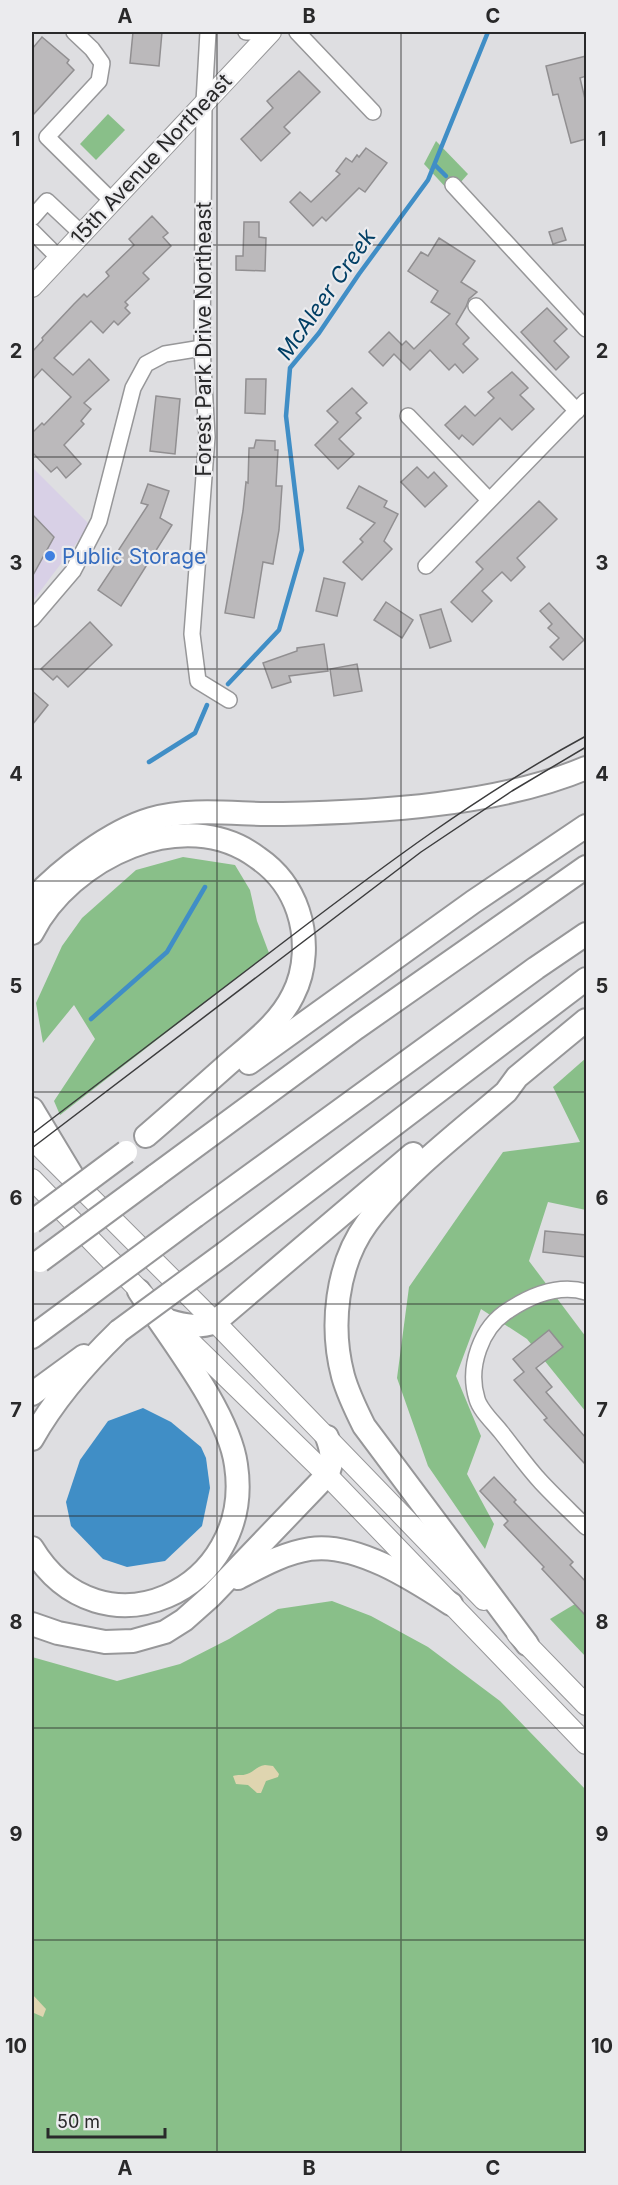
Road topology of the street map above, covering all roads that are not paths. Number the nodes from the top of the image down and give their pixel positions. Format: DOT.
graph roads {
  1 [pos="74,32"];
  2 [pos="208,32"];
  3 [pos="246,32"];
  4 [pos="260,32"];
  5 [pos="271,32"];
  6 [pos="297,32"];
  7 [pos="204,102"];
  8 [pos="373,112"];
  9 [pos="453,185"];
  10 [pos="112,201"];
  11 [pos="32,218"];
  12 [pos="32,231"];
  13 [pos="81,233"];
  14 [pos="59,258"];
  15 [pos="32,287"];
  16 [pos="476,306"];
  17 [pos="586,329"];
  18 [pos="202,348"];
  19 [pos="581,406"];
  20 [pos="408,416"];
  21 [pos="489,500"];
  22 [pos="426,567"];
  23 [pos="32,619"];
  24 [pos="229,700"];
  25 [pos="586,768"];
  26 [pos="586,825"];
  27 [pos="586,867"];
  28 [pos="32,900"];
  29 [pos="32,933"];
  30 [pos="586,934"];
  31 [pos="586,980"];
  32 [pos="586,1020"];
  33 [pos="517,1077"];
  34 [pos="32,1109"];
  35 [pos="146,1136"];
  36 [pos="32,1139"];
  37 [pos="32,1179"];
  38 [pos="76,1182"];
  39 [pos="32,1222"];
  40 [pos="36,1264"];
  41 [pos="139,1291"];
  42 [pos="586,1292"];
  43 [pos="169,1321"];
  44 [pos="215,1322"];
  45 [pos="119,1331"];
  46 [pos="32,1337"];
  47 [pos="32,1394"];
  48 [pos="327,1437"];
  49 [pos="32,1439"];
  50 [pos="327,1475"];
  51 [pos="586,1527"];
  52 [pos="32,1548"];
  53 [pos="211,1596"];
  54 [pos="451,1604"];
  55 [pos="32,1624"];
  56 [pos="527,1644"];
  57 [pos="586,1705"];
  58 [pos="586,1744"];
  1 -- 10 [label="street"];
  2 -- 7 [label="street, Forest Park Drive Northeast"];
  3 -- 4 [label="street"];
  5 -- 7 [label="main road, 15th Avenue Northeast"];
  6 -- 8 [label="street"];
  7 -- 10 [label="main road, 15th Avenue Northeast"];
  7 -- 18 [label="street, Forest Park Drive Northeast"];
  9 -- 17 [label="street"];
  10 -- 13 [label="main road, 15th Avenue Northeast"];
  11 -- 13 [label="street"];
  12 -- 14 [label="street"];
  13 -- 14 [label="main road, 15th Avenue Northeast"];
  14 -- 15 [label="main road, 15th Avenue Northeast"];
  16 -- 19 [label="street"];
  18 -- 23 [label="street"];
  18 -- 24 [label="street, Forest Park Drive Northeast"];
  19 -- 21 [label="street"];
  20 -- 21 [label="street"];
  21 -- 22 [label="street"];
  25 -- 28 [label="highway"];
  26 -- 35 [label="highway"];
  27 -- 40 [label="highway, bridge"];
  29 -- 35 [label="highway"];
  30 -- 46 [label="highway, bridge"];
  31 -- 45 [label="highway, bridge"];
  32 -- 33 [label="highway"];
  33 -- 44 [label="highway"];
  33 -- 56 [label="highway"];
  34 -- 38 [label="highway"];
  35 -- 39 [label="highway, bridge"];
  36 -- 38 [label="main road"];
  37 -- 41 [label="main road"];
  38 -- 44 [label="main road"];
  41 -- 43 [label="main road"];
  41 -- 52 [label="highway"];
  42 -- 51 [label="street"];
  43 -- 44 [label="highway"];
  43 -- 50 [label="main road"];
  44 -- 48 [label="main road"];
  45 -- 47 [label="highway"];
  45 -- 49 [label="highway"];
  48 -- 50 [label="highway"];
  48 -- 56 [label="main road"];
  50 -- 53 [label="highway"];
  50 -- 54 [label="main road"];
  53 -- 54 [label="highway"];
  53 -- 55 [label="highway"];
  54 -- 58 [label="main road"];
  56 -- 57 [label="main road"];
}
